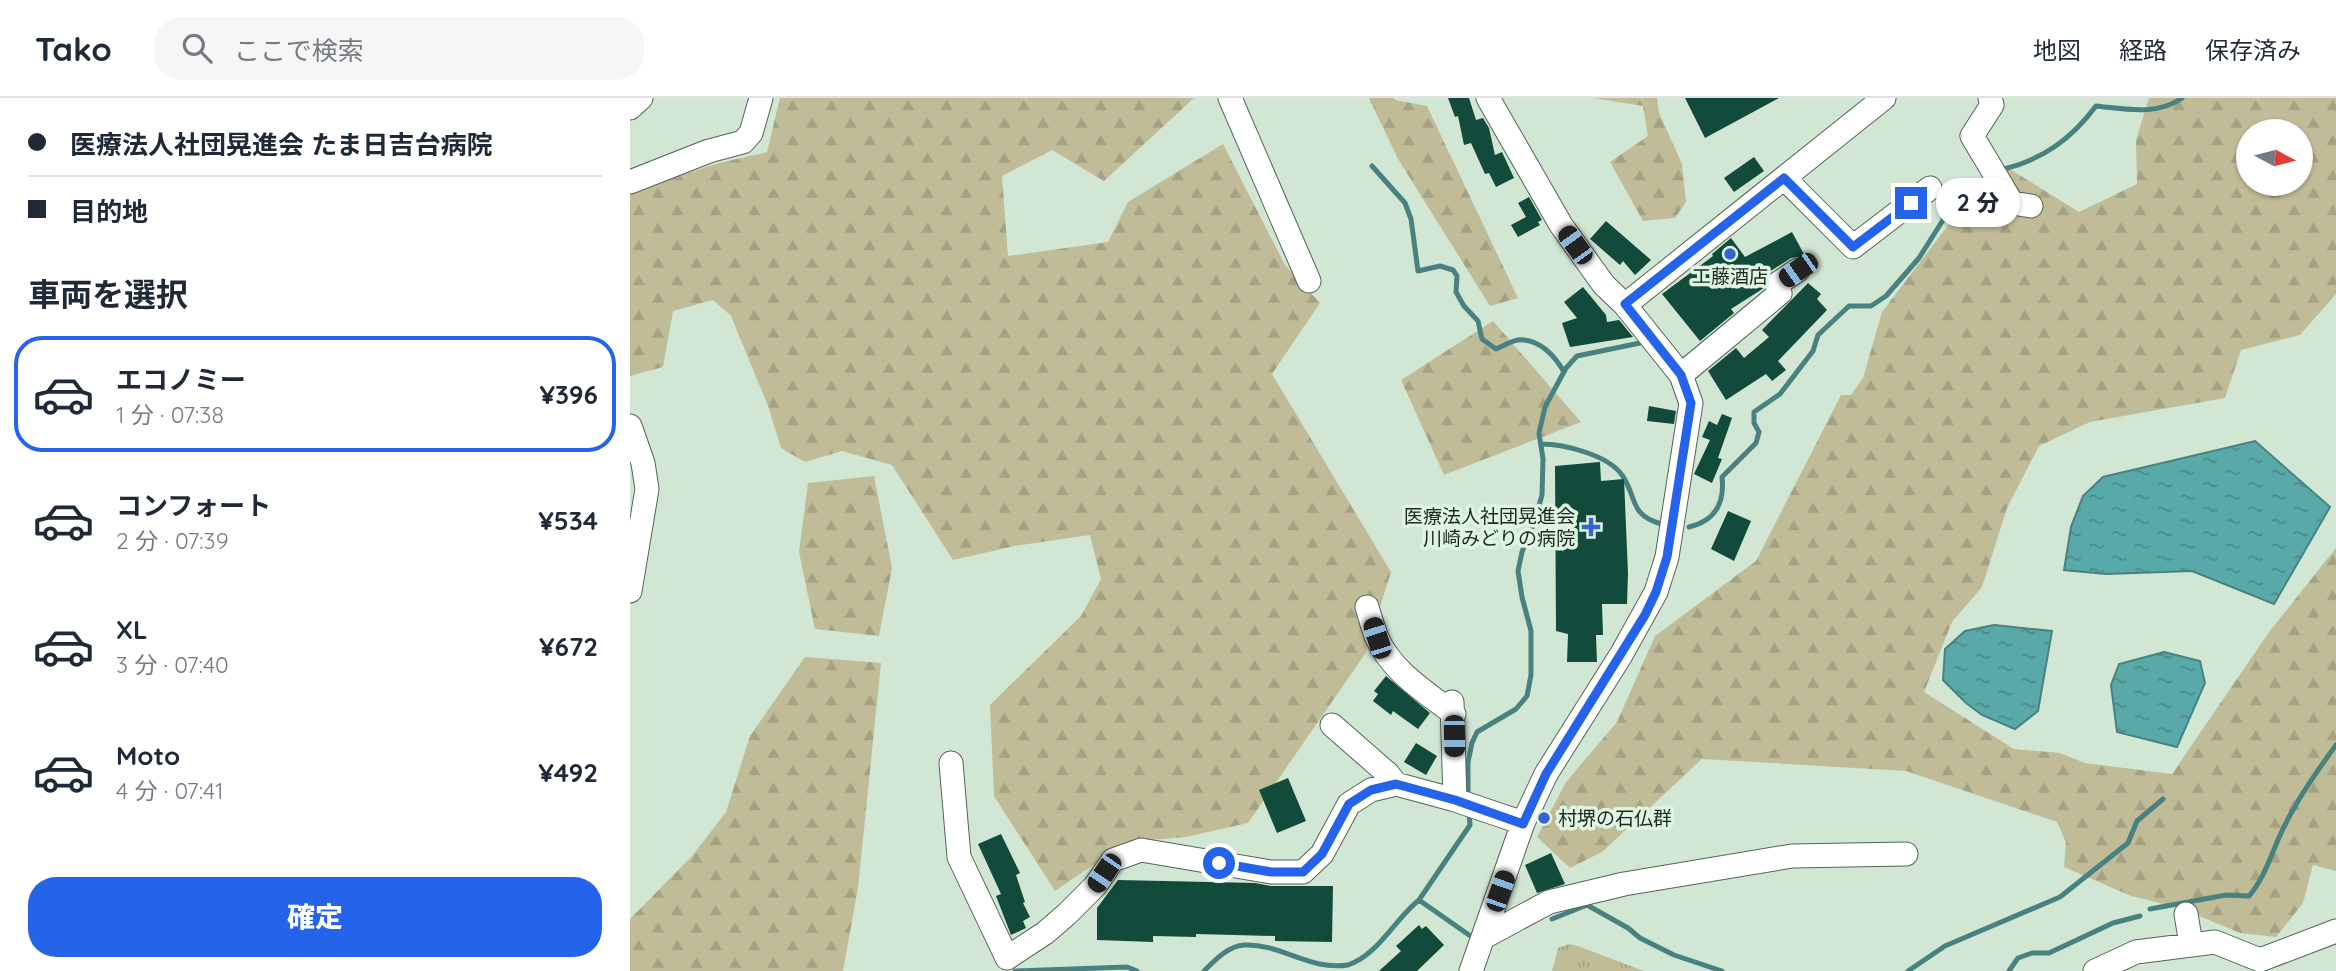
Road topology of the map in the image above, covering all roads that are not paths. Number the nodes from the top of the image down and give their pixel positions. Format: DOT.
graph roads {
  1 [pos="641,98"];
  2 [pos="761,98"];
  3 [pos="1230,98"];
  4 [pos="1488,98"];
  5 [pos="1884,98"];
  6 [pos="1990,98"];
  7 [pos="630,108"];
  8 [pos="1784,178"];
  9 [pos="630,182"];
  10 [pos="1930,188"];
  11 [pos="2031,206"];
  12 [pos="1798,270"];
  13 [pos="1309,281"];
  14 [pos="1625,304"];
  15 [pos="1681,375"];
  16 [pos="630,426"];
  17 [pos="630,591"];
  18 [pos="1367,607"];
  19 [pos="1332,725"];
  20 [pos="951,763"];
  21 [pos="1396,784"];
  22 [pos="1455,800"];
  23 [pos="1523,824"];
  24 [pos="1906,854"];
  25 [pos="2186,914"];
  26 [pos="2336,930"];
  27 [pos="1484,937"];
  28 [pos="2191,944"];
  29 [pos="1471,971"];
  30 [pos="2095,971"];
  1 -- 7 [label="street"];
  2 -- 9 [label="street"];
  3 -- 13 [label="street"];
  4 -- 14 [label="street"];
  5 -- 8 [label="street"];
  6 -- 11 [label="street"];
  8 -- 10 [label="street"];
  8 -- 14 [label="street"];
  12 -- 15 [label="street"];
  14 -- 15 [label="street"];
  15 -- 23 [label="street"];
  16 -- 17 [label="street"];
  18 -- 22 [label="street"];
  19 -- 21 [label="street"];
  20 -- 21 [label="street"];
  21 -- 22 [label="street"];
  22 -- 23 [label="street"];
  23 -- 27 [label="street"];
  24 -- 27 [label="street"];
  25 -- 28 [label="street"];
  26 -- 28 [label="street"];
  27 -- 29 [label="street"];
  28 -- 30 [label="street"];
}
